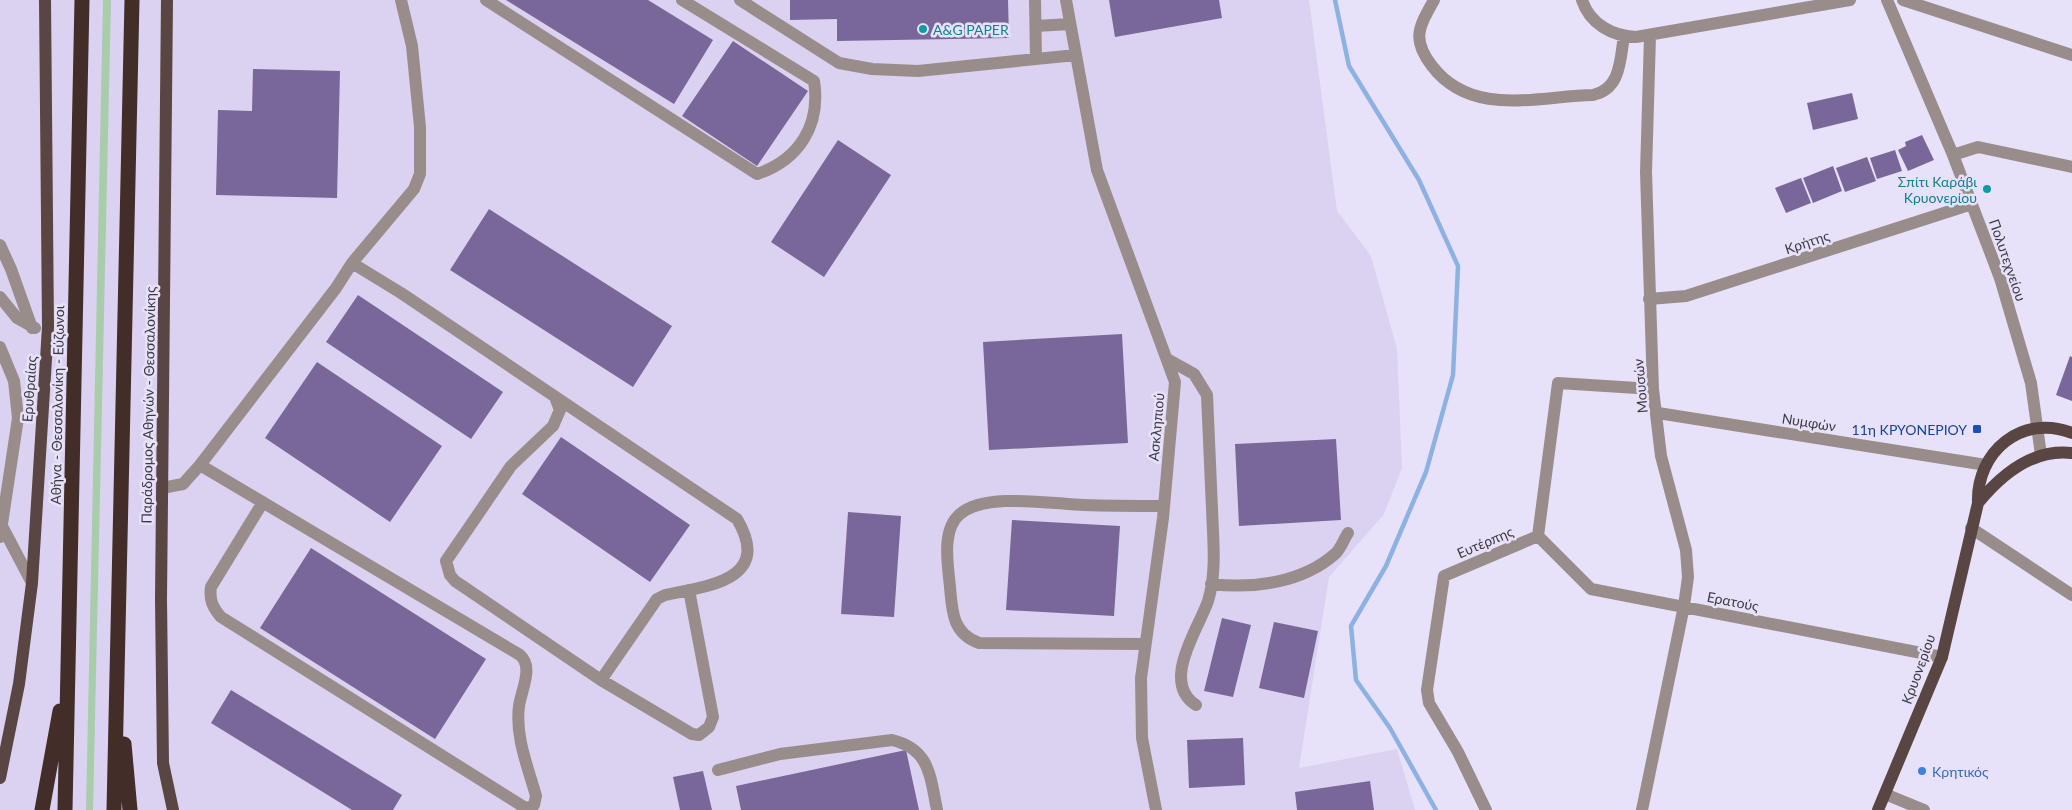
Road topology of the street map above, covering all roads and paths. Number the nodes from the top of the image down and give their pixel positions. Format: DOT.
graph roads {
  1 [pos="45,0"];
  2 [pos="82,0"];
  3 [pos="132,0"];
  4 [pos="167,0"];
  5 [pos="401,0"];
  6 [pos="486,0"];
  7 [pos="682,0"];
  8 [pos="740,0"];
  9 [pos="1035,0"];
  10 [pos="1066,0"];
  11 [pos="1434,0"];
  12 [pos="1582,0"];
  13 [pos="1850,0"];
  14 [pos="1887,0"];
  15 [pos="1903,0"];
  16 [pos="1070,24"];
  17 [pos="1036,26"];
  18 [pos="1624,36"];
  19 [pos="1650,36"];
  20 [pos="1076,55"];
  21 [pos="2072,55"];
  22 [pos="1036,58"];
  23 [pos="1953,155"];
  24 [pos="2072,168"];
  25 [pos="1972,204"];
  26 [pos="0,245"];
  27 [pos="352,263"];
  28 [pos="0,297"];
  29 [pos="1649,299"];
  30 [pos="48,327"];
  31 [pos="32,328"];
  32 [pos="0,346"];
  33 [pos="1167,359"];
  34 [pos="1653,389"];
  35 [pos="555,397"];
  36 [pos="1658,413"];
  37 [pos="2036,427"];
  38 [pos="2072,433"];
  39 [pos="2072,453"];
  40 [pos="2041,455"];
  41 [pos="200,464"];
  42 [pos="1986,465"];
  43 [pos="162,488"];
  44 [pos="263,502"];
  45 [pos="1978,503"];
  46 [pos="1164,506"];
  47 [pos="1970,528"];
  48 [pos="1,531"];
  49 [pos="1348,533"];
  50 [pos="1538,536"];
  51 [pos="32,582"];
  52 [pos="1210,584"];
  53 [pos="689,590"];
  54 [pos="2072,595"];
  55 [pos="1684,606"];
  56 [pos="1145,644"];
  57 [pos="1942,657"];
  58 [pos="68,666"];
  59 [pos="118,670"];
  60 [pos="601,680"];
  61 [pos="1196,704"];
  62 [pos="718,770"];
  63 [pos="0,778"];
  64 [pos="1885,794"];
  65 [pos="42,810"];
  66 [pos="64,810"];
  67 [pos="114,810"];
  68 [pos="130,810"];
  69 [pos="173,810"];
  70 [pos="937,810"];
  71 [pos="1156,810"];
  72 [pos="1486,810"];
  73 [pos="1642,810"];
  74 [pos="1878,810"];
  75 [pos="1924,810"];
  1 -- 30 [label="main road, Ερυθραίας"];
  2 -- 58 [label="highway, Αθήνα - Θεσσαλονίκη - Εύζωνοι"];
  3 -- 59 [label="highway"];
  4 -- 43 [label="main road, Παράδρομος Αθηνών - Θεσσαλονίκης"];
  5 -- 27 [label="street"];
  6 -- 7 [label="street"];
  8 -- 22 [label="street"];
  9 -- 17 [label="street"];
  10 -- 16 [label="street, Ασκληπιού"];
  11 -- 18 [label="street"];
  12 -- 18 [label="street"];
  13 -- 19 [label="street"];
  14 -- 23 [label="street, Πολυτεχνείου"];
  15 -- 21 [label="street"];
  16 -- 17 [label="street"];
  16 -- 20 [label="street, Ασκληπιού"];
  17 -- 22 [label="street"];
  18 -- 19 [label="street"];
  19 -- 29 [label="street, Μουσών"];
  20 -- 22 [label="street"];
  20 -- 33 [label="street, Ασκληπιού"];
  23 -- 24 [label="street"];
  23 -- 25 [label="street, Πολυτεχνείου"];
  25 -- 29 [label="street, Κρήτης"];
  25 -- 37 [label="street, Πολυτεχνείου"];
  26 -- 31 [label="street"];
  27 -- 35 [label="street"];
  27 -- 41 [label="street"];
  28 -- 31 [label="street"];
  29 -- 34 [label="street, Μουσών"];
  30 -- 31 [label="street"];
  30 -- 51 [label="main road, Ερυθραίας"];
  32 -- 48 [label="street"];
  33 -- 46 [label="street, Ασκληπιού"];
  33 -- 52 [label="street"];
  34 -- 36 [label="street, Μουσών"];
  34 -- 50 [label="street"];
  35 -- 53 [label="street"];
  35 -- 60 [label="street"];
  36 -- 42 [label="street, Νυμφών"];
  36 -- 55 [label="street, Μουσών"];
  37 -- 38 [label="main road"];
  37 -- 40 [label="street, Πολυτεχνείου"];
  37 -- 42 [label="main road, Κρυονερίου"];
  39 -- 40 [label="main road, Κρυονερίου"];
  40 -- 45 [label="main road, Κρυονερίου"];
  41 -- 43 [label="street"];
  41 -- 44 [label="street"];
  42 -- 45 [label="main road, Κρυονερίου"];
  43 -- 69 [label="main road, Παράδρομος Αθηνών - Θεσσαλονίκης"];
  44 -- 44 [label="street"];
  45 -- 47 [label="main road, Κρυονερίου"];
  46 -- 56 [label="street, Ασκληπιού"];
  46 -- 56 [label="street"];
  47 -- 54 [label="street"];
  47 -- 57 [label="main road, Κρυονερίου"];
  48 -- 51 [label="street"];
  49 -- 52 [label="street"];
  50 -- 55 [label="street, Ερατούς"];
  50 -- 72 [label="street, Ευτέρπης"];
  51 -- 63 [label="main road, Ερυθραίας"];
  52 -- 61 [label="street"];
  53 -- 60 [label="street"];
  53 -- 60 [label="street"];
  55 -- 57 [label="street, Ερατούς"];
  55 -- 73 [label="street, Μουσών"];
  56 -- 71 [label="street, Ασκληπιού"];
  57 -- 64 [label="main road, Κρυονερίου"];
  58 -- 65 [label="highway"];
  58 -- 66 [label="highway, Αθήνα - Θεσσαλονίκη - Εύζωνοι"];
  59 -- 67 [label="highway"];
  59 -- 68 [label="highway"];
  62 -- 70 [label="street"];
  64 -- 74 [label="main road, Κρυονερίου"];
  64 -- 75 [label="street"];
}
